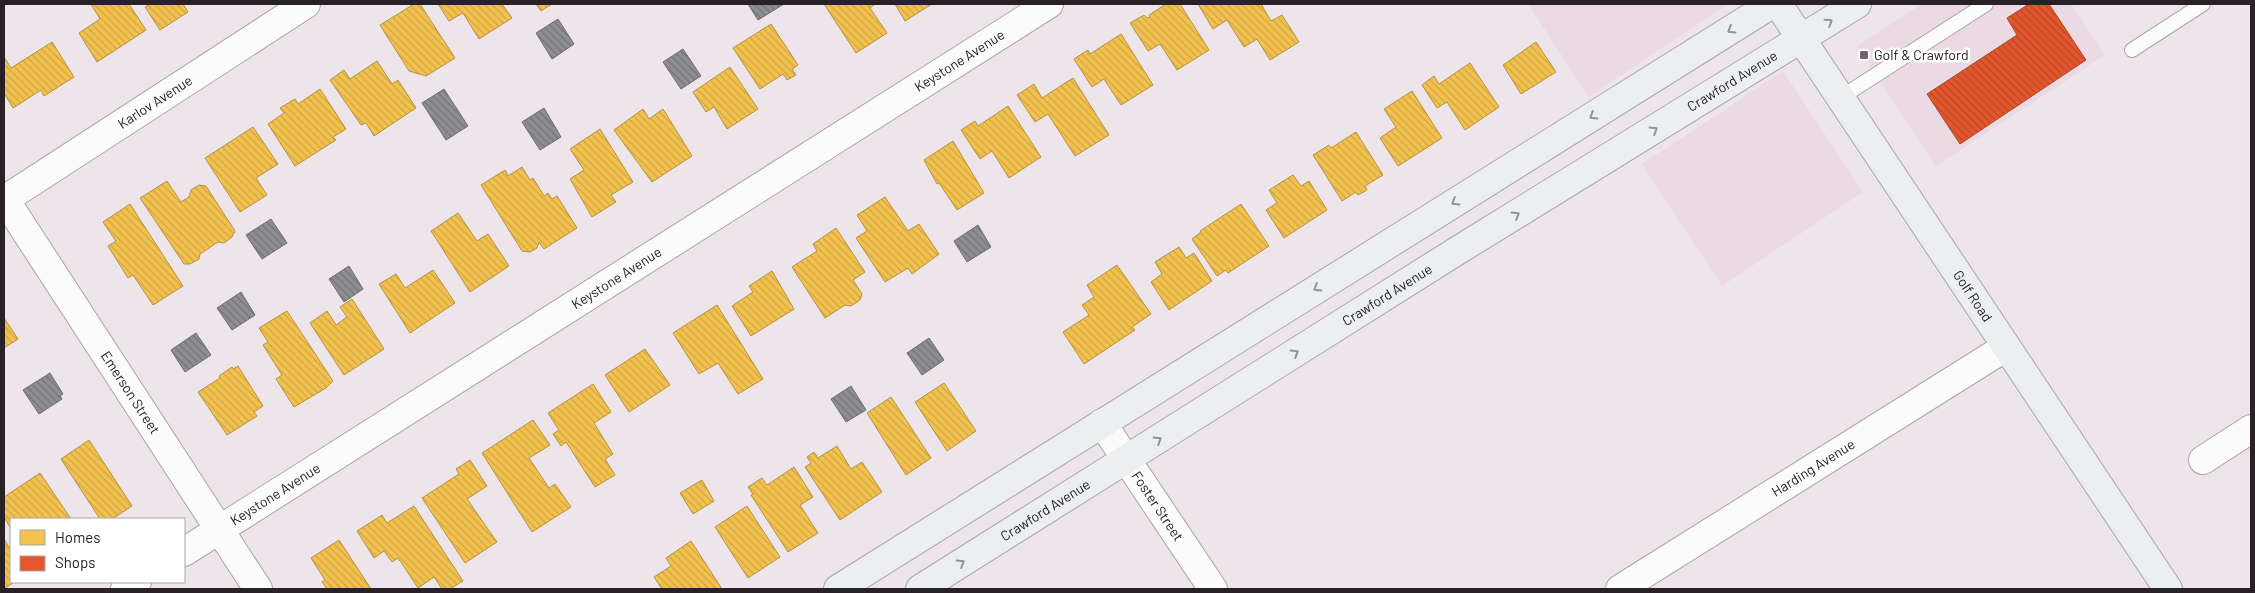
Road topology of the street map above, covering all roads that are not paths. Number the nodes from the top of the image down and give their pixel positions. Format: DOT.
graph roads {
  1 [pos="306,4"];
  2 [pos="1049,4"];
  3 [pos="1772,4"];
  4 [pos="1778,4"];
  5 [pos="1857,4"];
  6 [pos="1986,4"];
  7 [pos="2203,4"];
  8 [pos="1801,40"];
  9 [pos="2132,50"];
  10 [pos="1840,98"];
  11 [pos="4,199"];
  12 [pos="2006,347"];
  13 [pos="1102,423"];
  14 [pos="2251,429"];
  15 [pos="1127,460"];
  16 [pos="2203,460"];
  17 [pos="218,530"];
  18 [pos="185,551"];
  19 [pos="258,589"];
  20 [pos="838,589"];
  21 [pos="920,589"];
  22 [pos="1213,589"];
  23 [pos="1620,589"];
  24 [pos="2168,589"];
  1 -- 11 [label="street, Karlov Avenue"];
  2 -- 17 [label="street, Keystone Avenue"];
  3 -- 13 [label="main road, one-way"];
  4 -- 8 [label="main road, Golf Road"];
  8 -- 5 [label="main road, Crawford Avenue, one-way"];
  6 -- 10 [label="lane"];
  7 -- 9 [label="lane"];
  8 -- 10 [label="main road, Golf Road"];
  15 -- 8 [label="main road, Crawford Avenue, one-way"];
  10 -- 12 [label="main road, Golf Road"];
  11 -- 17 [label="street, Emerson Street"];
  12 -- 23 [label="street, Harding Avenue"];
  12 -- 24 [label="main road, Golf Road"];
  13 -- 15 [label="street, Foster Street"];
  13 -- 20 [label="main road"];
  14 -- 16 [label="street"];
  21 -- 15 [label="main road, Crawford Avenue, one-way"];
  15 -- 22 [label="street, Foster Street"];
  17 -- 18 [label="street, Keystone Avenue"];
  17 -- 19 [label="street, Emerson Street"];
}
